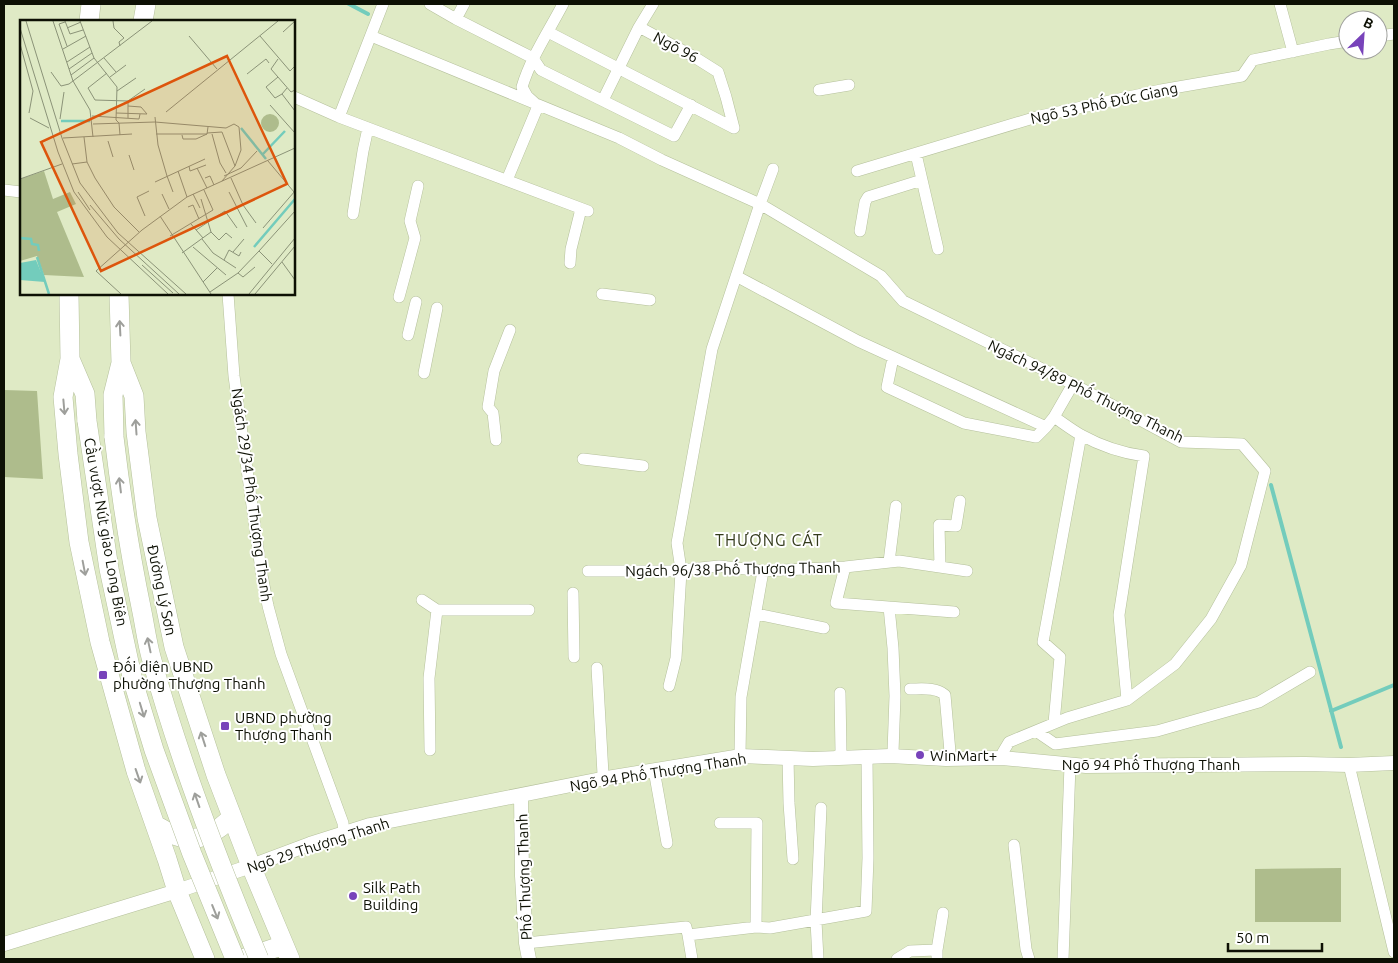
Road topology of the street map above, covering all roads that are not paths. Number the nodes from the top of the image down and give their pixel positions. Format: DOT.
graph roads {
  1 [pos="91,4"];
  2 [pos="146,4"];
  3 [pos="383,4"];
  4 [pos="430,4"];
  5 [pos="464,4"];
  6 [pos="563,4"];
  7 [pos="652,4"];
  8 [pos="1280,4"];
  9 [pos="456,19"];
  10 [pos="89,20"];
  11 [pos="143,20"];
  12 [pos="639,28"];
  13 [pos="548,32"];
  14 [pos="371,36"];
  15 [pos="1338,43"];
  16 [pos="1293,52"];
  17 [pos="533,58"];
  18 [pos="620,68"];
  19 [pos="849,85"];
  20 [pos="819,90"];
  21 [pos="295,97"];
  22 [pos="603,100"];
  23 [pos="691,105"];
  24 [pos="538,106"];
  25 [pos="339,117"];
  26 [pos="368,128"];
  27 [pos="916,154"];
  28 [pos="773,169"];
  29 [pos="857,172"];
  30 [pos="506,180"];
  31 [pos="922,180"];
  32 [pos="418,186"];
  33 [pos="4,190"];
  34 [pos="20,192"];
  35 [pos="760,204"];
  36 [pos="353,214"];
  37 [pos="860,231"];
  38 [pos="938,249"];
  39 [pos="570,264"];
  40 [pos="736,276"];
  41 [pos="602,294"];
  42 [pos="69,295"];
  43 [pos="119,295"];
  44 [pos="228,295"];
  45 [pos="399,297"];
  46 [pos="650,300"];
  47 [pos="416,302"];
  48 [pos="437,308"];
  49 [pos="510,330"];
  50 [pos="408,335"];
  51 [pos="893,358"];
  52 [pos="70,359"];
  53 [pos="121,362"];
  54 [pos="424,373"];
  55 [pos="1073,384"];
  56 [pos="1054,417"];
  57 [pos="1046,427"];
  58 [pos="1081,435"];
  59 [pos="496,440"];
  60 [pos="583,458"];
  61 [pos="643,466"];
  62 [pos="960,501"];
  63 [pos="896,506"];
  64 [pos="889,562"];
  65 [pos="845,566"];
  66 [pos="940,567"];
  67 [pos="588,571"];
  68 [pos="681,571"];
  69 [pos="763,571"];
  70 [pos="967,571"];
  71 [pos="573,593"];
  72 [pos="422,600"];
  73 [pos="889,607"];
  74 [pos="437,610"];
  75 [pos="529,610"];
  76 [pos="954,612"];
  77 [pos="756,614"];
  78 [pos="824,628"];
  79 [pos="574,657"];
  80 [pos="597,668"];
  81 [pos="1310,672"];
  82 [pos="669,686"];
  83 [pos="910,689"];
  84 [pos="840,693"];
  85 [pos="1127,700"];
  86 [pos="1054,723"];
  87 [pos="1036,731"];
  88 [pos="430,750"];
  89 [pos="741,756"];
  90 [pos="890,756"];
  91 [pos="788,757"];
  92 [pos="835,758"];
  93 [pos="867,758"];
  94 [pos="1002,758"];
  95 [pos="946,759"];
  96 [pos="1394,763"];
  97 [pos="1070,765"];
  98 [pos="1349,765"];
  99 [pos="654,770"];
  100 [pos="601,779"];
  101 [pos="521,795"];
  102 [pos="821,808"];
  103 [pos="232,817"];
  104 [pos="720,823"];
  105 [pos="155,825"];
  106 [pos="344,834"];
  107 [pos="667,843"];
  108 [pos="1014,845"];
  109 [pos="793,859"];
  110 [pos="251,866"];
  111 [pos="176,891"];
  112 [pos="943,913"];
  113 [pos="816,921"];
  114 [pos="756,927"];
  115 [pos="688,935"];
  116 [pos="526,943"];
  117 [pos="4,944"];
  118 [pos="287,952"];
  119 [pos="1394,952"];
  120 [pos="937,955"];
  121 [pos="205,959"];
  122 [pos="235,959"];
  123 [pos="242,959"];
  124 [pos="259,959"];
  125 [pos="529,959"];
  126 [pos="692,959"];
  127 [pos="818,959"];
  128 [pos="897,959"];
  129 [pos="1029,959"];
  130 [pos="1063,959"];
  1 -- 10 [label="highway"];
  2 -- 11 [label="highway"];
  3 -- 14 [label="street"];
  4 -- 9 [label="street"];
  5 -- 9 [label="street"];
  6 -- 13 [label="street"];
  7 -- 12 [label="street"];
  8 -- 16 [label="street"];
  9 -- 17 [label="street"];
  12 -- 18 [label="street"];
  12 -- 23 [label="street, Ngõ 96"];
  13 -- 17 [label="street"];
  13 -- 18 [label="street"];
  14 -- 24 [label="street, Ngách 94/89 Phố Thượng Thanh"];
  14 -- 25 [label="street"];
  15 -- 16 [label="street, Ngõ 53 Phố Đức Giang"];
  16 -- 27 [label="street, Ngõ 53 Phố Đức Giang"];
  17 -- 22 [label="street"];
  17 -- 24 [label="street"];
  18 -- 22 [label="street"];
  18 -- 23 [label="street"];
  19 -- 20 [label="street"];
  21 -- 25 [label="street"];
  22 -- 23 [label="street"];
  24 -- 30 [label="street"];
  24 -- 35 [label="street, Ngách 94/89 Phố Thượng Thanh"];
  25 -- 26 [label="street"];
  26 -- 30 [label="street"];
  26 -- 36 [label="street"];
  27 -- 29 [label="street, Ngõ 53 Phố Đức Giang"];
  27 -- 31 [label="street"];
  28 -- 35 [label="street"];
  30 -- 39 [label="street"];
  31 -- 37 [label="street"];
  31 -- 38 [label="street"];
  32 -- 45 [label="street"];
  33 -- 34 [label="street"];
  35 -- 40 [label="street"];
  35 -- 55 [label="street, Ngách 94/89 Phố Thượng Thanh"];
  40 -- 51 [label="street"];
  40 -- 68 [label="street"];
  41 -- 46 [label="street"];
  42 -- 52 [label="highway"];
  53 -- 43 [label="highway, Đường Lý Sơn, one-way"];
  44 -- 106 [label="street, Ngách 29/34 Phố Thượng Thanh"];
  47 -- 50 [label="street"];
  48 -- 54 [label="street"];
  49 -- 59 [label="street"];
  51 -- 57 [label="street"];
  51 -- 57 [label="street"];
  52 -- 105 [label="highway, one-way"];
  52 -- 122 [label="highway, Cầu vượt Nút giao Long Biên, one-way, bridge"];
  103 -- 53 [label="highway, Đường Lý Sơn, one-way"];
  124 -- 53 [label="highway, Cầu vượt Nút giao Long Biên, one-way, bridge"];
  55 -- 56 [label="street"];
  55 -- 85 [label="street, Ngách 94/89 Phố Thượng Thanh"];
  56 -- 57 [label="street"];
  56 -- 58 [label="street"];
  58 -- 85 [label="street"];
  58 -- 86 [label="street"];
  60 -- 61 [label="street"];
  62 -- 66 [label="street"];
  63 -- 64 [label="street"];
  64 -- 65 [label="street, Ngách 96/38 Phố Thượng Thanh"];
  64 -- 66 [label="street, Ngách 96/38 Phố Thượng Thanh"];
  65 -- 69 [label="street, Ngách 96/38 Phố Thượng Thanh"];
  65 -- 73 [label="street"];
  66 -- 70 [label="street, Ngách 96/38 Phố Thượng Thanh"];
  67 -- 68 [label="street, Ngách 96/38 Phố Thượng Thanh"];
  68 -- 69 [label="street, Ngách 96/38 Phố Thượng Thanh"];
  68 -- 82 [label="street"];
  69 -- 77 [label="street"];
  71 -- 79 [label="street"];
  72 -- 74 [label="street"];
  73 -- 76 [label="street"];
  73 -- 90 [label="street"];
  74 -- 75 [label="street"];
  74 -- 88 [label="street"];
  77 -- 78 [label="street"];
  77 -- 89 [label="street"];
  80 -- 100 [label="street"];
  81 -- 87 [label="street"];
  83 -- 95 [label="street"];
  84 -- 92 [label="street"];
  85 -- 86 [label="street, Ngách 94/89 Phố Thượng Thanh"];
  86 -- 87 [label="street, Ngách 94/89 Phố Thượng Thanh"];
  87 -- 94 [label="street, Ngách 94/89 Phố Thượng Thanh"];
  89 -- 91 [label="street, Ngõ 94 Phố Thượng Thanh"];
  89 -- 99 [label="street, Ngõ 94 Phố Thượng Thanh"];
  90 -- 93 [label="street, Ngõ 94 Phố Thượng Thanh"];
  90 -- 95 [label="street, Ngõ 94 Phố Thượng Thanh"];
  91 -- 92 [label="street, Ngõ 94 Phố Thượng Thanh"];
  91 -- 109 [label="street"];
  92 -- 93 [label="street, Ngõ 94 Phố Thượng Thanh"];
  93 -- 113 [label="street"];
  94 -- 95 [label="street, Ngõ 94 Phố Thượng Thanh"];
  94 -- 97 [label="street, Ngõ 94 Phố Thượng Thanh"];
  96 -- 98 [label="street, Ngõ 94 Phố Thượng Thanh"];
  97 -- 98 [label="street, Ngõ 94 Phố Thượng Thanh"];
  97 -- 130 [label="street"];
  98 -- 119 [label="street"];
  99 -- 100 [label="street, Ngõ 94 Phố Thượng Thanh"];
  99 -- 107 [label="street"];
  100 -- 101 [label="street, Ngõ 94 Phố Thượng Thanh"];
  101 -- 106 [label="street, Ngõ 29 Thượng Thanh"];
  101 -- 116 [label="street, Phố Thượng Thanh"];
  102 -- 113 [label="street"];
  103 -- 105 [label="highway"];
  103 -- 110 [label="highway, Đường Lý Sơn"];
  104 -- 114 [label="street"];
  105 -- 111 [label="highway"];
  106 -- 110 [label="street, Ngõ 29 Thượng Thanh"];
  108 -- 129 [label="street"];
  110 -- 111 [label="street, Ngõ 29 Thượng Thanh"];
  110 -- 118 [label="highway, Đường Lý Sơn"];
  111 -- 117 [label="street, Ngõ 29 Thượng Thanh"];
  111 -- 121 [label="highway"];
  112 -- 120 [label="street"];
  113 -- 114 [label="street"];
  113 -- 127 [label="street"];
  114 -- 115 [label="street"];
  115 -- 116 [label="street"];
  115 -- 126 [label="street"];
  116 -- 125 [label="street, Phố Thượng Thanh"];
  118 -- 123 [label="highway"];
  120 -- 128 [label="street"];
}
